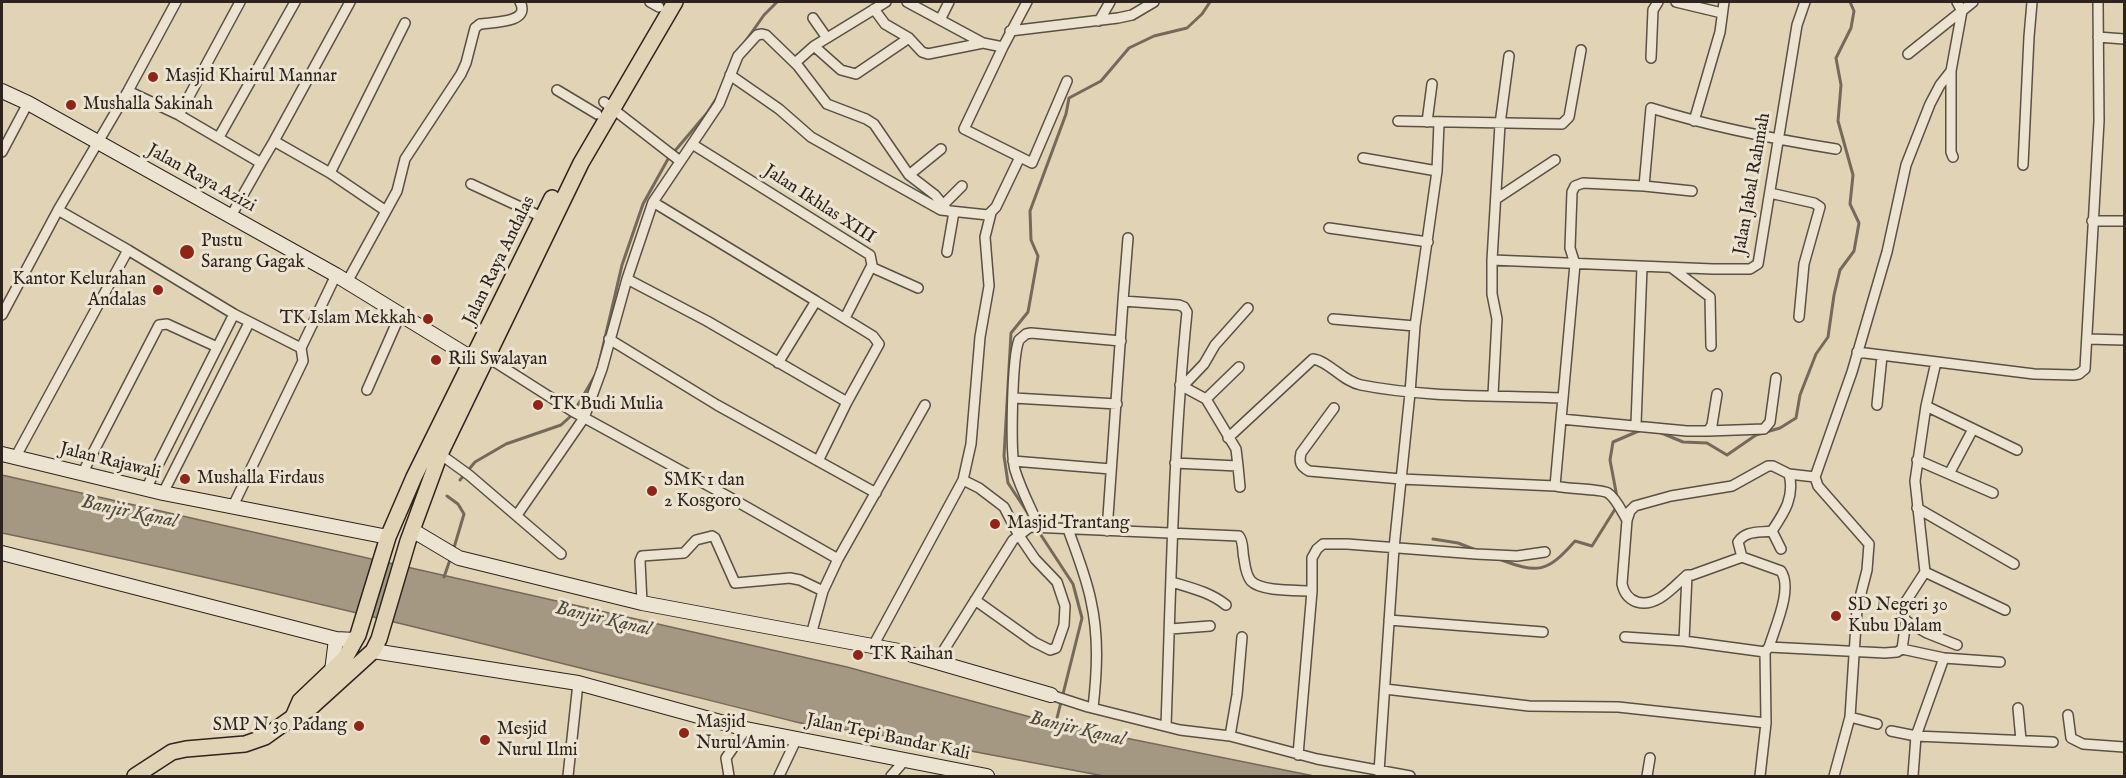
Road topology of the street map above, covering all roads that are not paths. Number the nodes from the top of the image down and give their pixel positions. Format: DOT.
graph roads {
  1 [pos="176,2"];
  2 [pos="240,2"];
  3 [pos="295,2"];
  4 [pos="350,2"];
  5 [pos="520,2"];
  6 [pos="675,2"];
  7 [pos="886,2"];
  8 [pos="907,2"];
  9 [pos="949,2"];
  10 [pos="1028,2"];
  11 [pos="1110,2"];
  12 [pos="1154,2"];
  13 [pos="1659,2"];
  14 [pos="1676,2"];
  15 [pos="1724,2"];
  16 [pos="1805,2"];
  17 [pos="1957,2"];
  18 [pos="1973,2"];
  19 [pos="2032,2"];
  20 [pos="2098,2"];
  21 [pos="658,3"];
  22 [pos="874,9"];
  23 [pos="1962,11"];
  24 [pos="1722,13"];
  25 [pos="813,18"];
  26 [pos="940,20"];
  27 [pos="1099,21"];
  28 [pos="405,23"];
  29 [pos="1011,31"];
  30 [pos="2098,37"];
  31 [pos="827,38"];
  32 [pos="909,38"];
  33 [pos="2124,39"];
  34 [pos="983,44"];
  35 [pos="814,46"];
  36 [pos="1003,47"];
  37 [pos="1581,50"];
  38 [pos="1908,54"];
  39 [pos="1509,56"];
  40 [pos="1651,58"];
  41 [pos="795,63"];
  42 [pos="1951,71"];
  43 [pos="730,75"];
  44 [pos="1067,81"];
  45 [pos="1432,84"];
  46 [pos="557,90"];
  47 [pos="2,91"];
  48 [pos="128,91"];
  49 [pos="28,103"];
  50 [pos="605,108"];
  51 [pos="179,115"];
  52 [pos="1398,121"];
  53 [pos="1694,121"];
  54 [pos="1427,122"];
  55 [pos="1439,123"];
  56 [pos="1500,124"];
  57 [pos="219,137"];
  58 [pos="1778,140"];
  59 [pos="274,141"];
  60 [pos="98,142"];
  61 [pos="692,144"];
  62 [pos="1836,148"];
  63 [pos="941,149"];
  64 [pos="2,153"];
  65 [pos="675,157"];
  66 [pos="1953,157"];
  67 [pos="1020,158"];
  68 [pos="1363,158"];
  69 [pos="1555,160"];
  70 [pos="261,163"];
  71 [pos="2023,165"];
  72 [pos="1437,171"];
  73 [pos="330,173"];
  74 [pos="909,175"];
  75 [pos="471,184"];
  76 [pos="962,186"];
  77 [pos="1644,186"];
  78 [pos="1692,191"];
  79 [pos="1770,193"];
  80 [pos="1496,199"];
  81 [pos="653,202"];
  82 [pos="949,209"];
  83 [pos="58,210"];
  84 [pos="386,211"];
  85 [pos="991,213"];
  86 [pos="231,216"];
  87 [pos="542,217"];
  88 [pos="2092,221"];
  89 [pos="2124,221"];
  90 [pos="1329,228"];
  91 [pos="1128,238"];
  92 [pos="1428,242"];
  93 [pos="128,250"];
  94 [pos="947,252"];
  95 [pos="1492,260"];
  96 [pos="1575,264"];
  97 [pos="871,267"];
  98 [pos="1642,267"];
  99 [pos="1672,268"];
  100 [pos="519,277"];
  101 [pos="342,279"];
  102 [pos="627,279"];
  103 [pos="918,288"];
  104 [pos="816,301"];
  105 [pos="1124,301"];
  106 [pos="1248,308"];
  107 [pos="234,314"];
  108 [pos="2,315"];
  109 [pos="400,315"];
  110 [pos="1798,317"];
  111 [pos="845,318"];
  112 [pos="1333,319"];
  113 [pos="249,323"];
  114 [pos="1415,326"];
  115 [pos="609,339"];
  116 [pos="2088,339"];
  117 [pos="2124,340"];
  118 [pos="1121,341"];
  119 [pos="1711,346"];
  120 [pos="217,347"];
  121 [pos="301,348"];
  122 [pos="1857,352"];
  123 [pos="1882,356"];
  124 [pos="480,358"];
  125 [pos="1936,362"];
  126 [pos="778,363"];
  127 [pos="1239,367"];
  128 [pos="1776,378"];
  129 [pos="1181,385"];
  130 [pos="367,390"];
  131 [pos="1410,393"];
  132 [pos="1717,394"];
  133 [pos="1493,395"];
  134 [pos="193,396"];
  135 [pos="1014,398"];
  136 [pos="1563,398"];
  137 [pos="1206,399"];
  138 [pos="847,402"];
  139 [pos="208,403"];
  140 [pos="1117,404"];
  141 [pos="925,405"];
  142 [pos="1877,405"];
  143 [pos="1926,406"];
  144 [pos="1334,408"];
  145 [pos="579,415"];
  146 [pos="1561,419"];
  147 [pos="1636,424"];
  148 [pos="1973,429"];
  149 [pos="1708,431"];
  150 [pos="1228,438"];
  151 [pos="2017,450"];
  152 [pos="435,452"];
  153 [pos="8,456"];
  154 [pos="1917,460"];
  155 [pos="818,461"];
  156 [pos="1013,461"];
  157 [pos="1174,463"];
  158 [pos="1238,466"];
  159 [pos="1111,469"];
  160 [pos="82,474"];
  161 [pos="1789,474"];
  162 [pos="1949,474"];
  163 [pos="1815,477"];
  164 [pos="1401,479"];
  165 [pos="963,480"];
  166 [pos="1555,486"];
  167 [pos="1240,487"];
  168 [pos="146,489"];
  169 [pos="163,493"];
  170 [pos="876,493"];
  171 [pos="1993,493"];
  172 [pos="232,508"];
  173 [pos="1917,508"];
  174 [pos="517,515"];
  175 [pos="1625,517"];
  176 [pos="1035,527"];
  177 [pos="1068,529"];
  178 [pos="1107,531"];
  179 [pos="1772,531"];
  180 [pos="1172,532"];
  181 [pos="1018,534"];
  182 [pos="410,536"];
  183 [pos="387,540"];
  184 [pos="1394,548"];
  185 [pos="1780,549"];
  186 [pos="1545,552"];
  187 [pos="2,553"];
  188 [pos="561,554"];
  189 [pos="1742,556"];
  190 [pos="838,559"];
  191 [pos="2014,564"];
  192 [pos="1925,572"];
  193 [pos="1687,575"];
  194 [pos="1172,582"];
  195 [pos="823,591"];
  196 [pos="1312,591"];
  197 [pos="975,600"];
  198 [pos="642,603"];
  199 [pos="1226,605"];
  200 [pos="2005,610"];
  201 [pos="1389,620"];
  202 [pos="1906,621"];
  203 [pos="1210,626"];
  204 [pos="1170,629"];
  205 [pos="1543,632"];
  206 [pos="811,635"];
  207 [pos="1242,637"];
  208 [pos="1625,637"];
  209 [pos="357,638"];
  210 [pos="336,639"];
  211 [pos="1684,641"];
  212 [pos="376,645"];
  213 [pos="1957,645"];
  214 [pos="873,646"];
  215 [pos="1767,649"];
  216 [pos="1902,649"];
  217 [pos="1856,652"];
  218 [pos="1944,658"];
  219 [pos="937,661"];
  220 [pos="2000,662"];
  221 [pos="332,671"];
  222 [pos="578,683"];
  223 [pos="1386,689"];
  224 [pos="1051,695"];
  225 [pos="1091,708"];
  226 [pos="2018,708"];
  227 [pos="2068,715"];
  228 [pos="293,717"];
  229 [pos="1850,717"];
  230 [pos="1766,723"];
  231 [pos="1877,724"];
  232 [pos="1166,726"];
  233 [pos="746,729"];
  234 [pos="1891,730"];
  235 [pos="1230,736"];
  236 [pos="1916,736"];
  237 [pos="796,738"];
  238 [pos="2021,740"];
  239 [pos="2053,742"];
  240 [pos="2124,747"];
  241 [pos="1298,755"];
  242 [pos="1650,758"];
  243 [pos="905,760"];
  244 [pos="1379,772"];
  245 [pos="961,775"];
  246 [pos="135,777"];
  247 [pos="568,777"];
  248 [pos="729,777"];
  249 [pos="779,777"];
  250 [pos="891,777"];
  251 [pos="987,777"];
  252 [pos="1410,777"];
  253 [pos="1647,777"];
  254 [pos="1760,777"];
  255 [pos="1834,777"];
  256 [pos="1913,777"];
  1 -- 48 [label="street"];
  2 -- 51 [label="street"];
  3 -- 57 [label="street"];
  4 -- 59 [label="street"];
  5 -- 84 [label="street"];
  6 -- 50 [label="main road, Jalan Raya Andalas"];
  7 -- 22 [label="street"];
  8 -- 26 [label="street"];
  9 -- 26 [label="street"];
  10 -- 29 [label="street"];
  11 -- 27 [label="street"];
  12 -- 27 [label="street"];
  13 -- 40 [label="street"];
  14 -- 24 [label="street"];
  15 -- 24 [label="street"];
  16 -- 58 [label="street, Jalan Jabal Rahmah"];
  17 -- 23 [label="street"];
  18 -- 23 [label="street"];
  19 -- 71 [label="street"];
  20 -- 30 [label="street"];
  21 -- 50 [label="main road, Jalan Raya Andalas"];
  22 -- 31 [label="street"];
  22 -- 32 [label="street"];
  23 -- 38 [label="street"];
  23 -- 42 [label="street"];
  24 -- 53 [label="street"];
  25 -- 31 [label="street"];
  26 -- 34 [label="street"];
  27 -- 29 [label="street"];
  28 -- 73 [label="street"];
  29 -- 36 [label="street"];
  30 -- 33 [label="street"];
  30 -- 88 [label="street"];
  31 -- 35 [label="street"];
  32 -- 34 [label="street"];
  32 -- 35 [label="street"];
  34 -- 36 [label="street"];
  35 -- 41 [label="street"];
  36 -- 67 [label="street"];
  37 -- 56 [label="street"];
  39 -- 56 [label="street"];
  41 -- 43 [label="street"];
  41 -- 74 [label="street"];
  42 -- 66 [label="street"];
  42 -- 122 [label="street"];
  43 -- 61 [label="street"];
  43 -- 82 [label="street"];
  44 -- 67 [label="street"];
  45 -- 54 [label="street"];
  46 -- 50 [label="street"];
  47 -- 49 [label="street, Jalan Raya Azizi"];
  48 -- 51 [label="street"];
  48 -- 60 [label="street"];
  49 -- 60 [label="street, Jalan Raya Azizi"];
  49 -- 64 [label="street"];
  50 -- 65 [label="street"];
  50 -- 87 [label="main road, Jalan Raya Andalas"];
  50 -- 100 [label="main road, Jalan Raya Andalas"];
  51 -- 57 [label="street"];
  52 -- 54 [label="street"];
  53 -- 58 [label="street"];
  53 -- 77 [label="street"];
  54 -- 55 [label="street"];
  55 -- 56 [label="street"];
  55 -- 72 [label="street"];
  56 -- 80 [label="street"];
  57 -- 70 [label="street"];
  58 -- 62 [label="street"];
  58 -- 79 [label="street, Jalan Jabal Rahmah"];
  59 -- 70 [label="street"];
  59 -- 73 [label="street"];
  60 -- 83 [label="street"];
  60 -- 86 [label="street, Jalan Raya Azizi"];
  61 -- 65 [label="street"];
  61 -- 97 [label="street, Jalan Ikhlas XIII"];
  63 -- 74 [label="street"];
  65 -- 81 [label="street"];
  67 -- 85 [label="street"];
  68 -- 72 [label="street"];
  69 -- 80 [label="street"];
  70 -- 86 [label="street"];
  72 -- 92 [label="street"];
  73 -- 84 [label="street"];
  74 -- 82 [label="street"];
  75 -- 87 [label="street"];
  76 -- 82 [label="street"];
  77 -- 78 [label="street"];
  77 -- 96 [label="street"];
  79 -- 99 [label="street, Jalan Jabal Rahmah"];
  79 -- 110 [label="street"];
  80 -- 95 [label="street"];
  81 -- 102 [label="street"];
  81 -- 104 [label="street"];
  82 -- 85 [label="street"];
  82 -- 94 [label="street"];
  83 -- 93 [label="street"];
  83 -- 108 [label="street"];
  84 -- 101 [label="street"];
  85 -- 165 [label="street"];
  86 -- 101 [label="street, Jalan Raya Azizi"];
  87 -- 100 [label="main road, Jalan Raya Andalas"];
  88 -- 89 [label="street"];
  88 -- 116 [label="street"];
  90 -- 92 [label="street"];
  91 -- 105 [label="street"];
  92 -- 114 [label="street"];
  93 -- 107 [label="street"];
  93 -- 153 [label="street"];
  95 -- 96 [label="street, Jalan Jabal Rahmah"];
  95 -- 133 [label="street"];
  96 -- 98 [label="street, Jalan Jabal Rahmah"];
  96 -- 136 [label="street"];
  97 -- 103 [label="street"];
  97 -- 111 [label="street, Jalan Ikhlas XIII"];
  98 -- 99 [label="street, Jalan Jabal Rahmah"];
  98 -- 147 [label="street"];
  99 -- 119 [label="street"];
  100 -- 124 [label="main road, Jalan Raya Andalas"];
  101 -- 109 [label="street, Jalan Raya Azizi"];
  101 -- 121 [label="street"];
  102 -- 115 [label="street"];
  102 -- 126 [label="street"];
  104 -- 111 [label="street"];
  104 -- 126 [label="street"];
  105 -- 118 [label="street"];
  105 -- 129 [label="street"];
  106 -- 129 [label="street"];
  107 -- 113 [label="street"];
  107 -- 120 [label="street"];
  109 -- 124 [label="street, Jalan Raya Azizi"];
  109 -- 130 [label="street"];
  111 -- 138 [label="street"];
  112 -- 114 [label="street"];
  113 -- 121 [label="street"];
  113 -- 139 [label="street"];
  114 -- 131 [label="street"];
  115 -- 145 [label="street"];
  115 -- 155 [label="street"];
  116 -- 117 [label="street"];
  116 -- 125 [label="street"];
  118 -- 135 [label="street"];
  118 -- 140 [label="street"];
  120 -- 134 [label="street"];
  120 -- 160 [label="street"];
  121 -- 172 [label="street"];
  122 -- 123 [label="street"];
  122 -- 163 [label="street"];
  123 -- 125 [label="street"];
  123 -- 142 [label="street"];
  124 -- 145 [label="street"];
  124 -- 152 [label="main road, Jalan Raya Andalas"];
  125 -- 143 [label="street"];
  126 -- 138 [label="street"];
  127 -- 137 [label="street"];
  128 -- 149 [label="street"];
  129 -- 137 [label="street"];
  129 -- 157 [label="street"];
  131 -- 133 [label="street"];
  131 -- 150 [label="street"];
  131 -- 164 [label="street"];
  132 -- 149 [label="street"];
  133 -- 136 [label="street"];
  134 -- 139 [label="street"];
  134 -- 168 [label="street"];
  135 -- 140 [label="street"];
  135 -- 156 [label="street"];
  136 -- 146 [label="street"];
  137 -- 150 [label="street"];
  138 -- 155 [label="street"];
  139 -- 169 [label="street"];
  140 -- 159 [label="street"];
  141 -- 170 [label="street"];
  143 -- 148 [label="street"];
  143 -- 154 [label="street"];
  144 -- 164 [label="street"];
  145 -- 174 [label="street"];
  145 -- 190 [label="street"];
  146 -- 147 [label="street"];
  146 -- 166 [label="street"];
  147 -- 149 [label="street"];
  148 -- 151 [label="street"];
  148 -- 162 [label="street"];
  150 -- 158 [label="street"];
  152 -- 174 [label="street"];
  152 -- 182 [label="main road, Jalan Raya Andalas"];
  152 -- 183 [label="main road, Jalan Raya Andalas"];
  153 -- 160 [label="street, Jalan Rajawali"];
  154 -- 162 [label="street"];
  154 -- 173 [label="street"];
  155 -- 170 [label="street"];
  156 -- 159 [label="street"];
  156 -- 176 [label="street"];
  157 -- 158 [label="street"];
  157 -- 180 [label="street"];
  158 -- 167 [label="street"];
  159 -- 178 [label="street"];
  160 -- 168 [label="street, Jalan Rajawali"];
  161 -- 163 [label="street"];
  161 -- 175 [label="street"];
  161 -- 179 [label="street"];
  162 -- 171 [label="street"];
  163 -- 217 [label="street"];
  164 -- 166 [label="street"];
  164 -- 184 [label="street"];
  165 -- 181 [label="street"];
  165 -- 214 [label="street"];
  166 -- 175 [label="street"];
  168 -- 169 [label="street, Jalan Rajawali"];
  169 -- 172 [label="street, Jalan Rajawali"];
  170 -- 190 [label="street"];
  172 -- 183 [label="street, Jalan Rajawali"];
  173 -- 191 [label="street"];
  173 -- 192 [label="street"];
  174 -- 188 [label="street"];
  175 -- 193 [label="street"];
  176 -- 177 [label="street"];
  176 -- 181 [label="street"];
  177 -- 178 [label="street"];
  177 -- 225 [label="street"];
  178 -- 180 [label="street"];
  179 -- 185 [label="street"];
  179 -- 189 [label="street"];
  180 -- 194 [label="street"];
  180 -- 196 [label="street"];
  181 -- 197 [label="street"];
  181 -- 197 [label="street"];
  182 -- 198 [label="street"];
  182 -- 212 [label="main road, Jalan Raya Andalas"];
  183 -- 209 [label="main road, Jalan Raya Andalas"];
  184 -- 186 [label="street"];
  184 -- 196 [label="street"];
  184 -- 201 [label="street"];
  187 -- 210 [label="street"];
  189 -- 193 [label="street"];
  189 -- 215 [label="street"];
  190 -- 195 [label="street"];
  192 -- 200 [label="street"];
  192 -- 202 [label="street"];
  193 -- 211 [label="street"];
  194 -- 199 [label="street"];
  194 -- 204 [label="street"];
  195 -- 198 [label="street"];
  195 -- 206 [label="street"];
  196 -- 241 [label="street"];
  197 -- 219 [label="street"];
  198 -- 206 [label="street"];
  201 -- 205 [label="street"];
  201 -- 223 [label="street"];
  202 -- 213 [label="street"];
  202 -- 216 [label="street"];
  203 -- 204 [label="street"];
  204 -- 232 [label="street"];
  206 -- 214 [label="street"];
  207 -- 235 [label="street"];
  208 -- 211 [label="street"];
  209 -- 210 [label="street"];
  209 -- 221 [label="main road, Jalan Raya Andalas"];
  210 -- 221 [label="street"];
  211 -- 215 [label="street"];
  212 -- 222 [label="street, Jalan Tepi Bandar Kali"];
  212 -- 228 [label="main road"];
  214 -- 219 [label="street"];
  215 -- 217 [label="street"];
  215 -- 230 [label="street"];
  216 -- 217 [label="street"];
  216 -- 218 [label="street"];
  217 -- 229 [label="street"];
  218 -- 220 [label="street"];
  218 -- 236 [label="street"];
  219 -- 224 [label="street"];
  221 -- 228 [label="main road, Jalan Raya Andalas"];
  222 -- 233 [label="street, Jalan Tepi Bandar Kali"];
  222 -- 247 [label="street"];
  223 -- 230 [label="street"];
  223 -- 244 [label="street"];
  224 -- 225 [label="street"];
  225 -- 232 [label="street"];
  226 -- 238 [label="street"];
  227 -- 240 [label="street"];
  228 -- 246 [label="main road"];
  229 -- 231 [label="street"];
  229 -- 255 [label="street"];
  230 -- 254 [label="street"];
  232 -- 235 [label="street"];
  233 -- 237 [label="street, Jalan Tepi Bandar Kali"];
  233 -- 248 [label="street"];
  234 -- 236 [label="street"];
  235 -- 241 [label="street"];
  236 -- 238 [label="street"];
  236 -- 256 [label="street"];
  237 -- 243 [label="street, Jalan Tepi Bandar Kali"];
  237 -- 249 [label="street"];
  238 -- 239 [label="street"];
  241 -- 244 [label="street"];
  242 -- 253 [label="street"];
  243 -- 245 [label="street, Jalan Tepi Bandar Kali"];
  243 -- 250 [label="street"];
  244 -- 252 [label="street"];
  245 -- 251 [label="street, Jalan Tepi Bandar Kali"];
}
